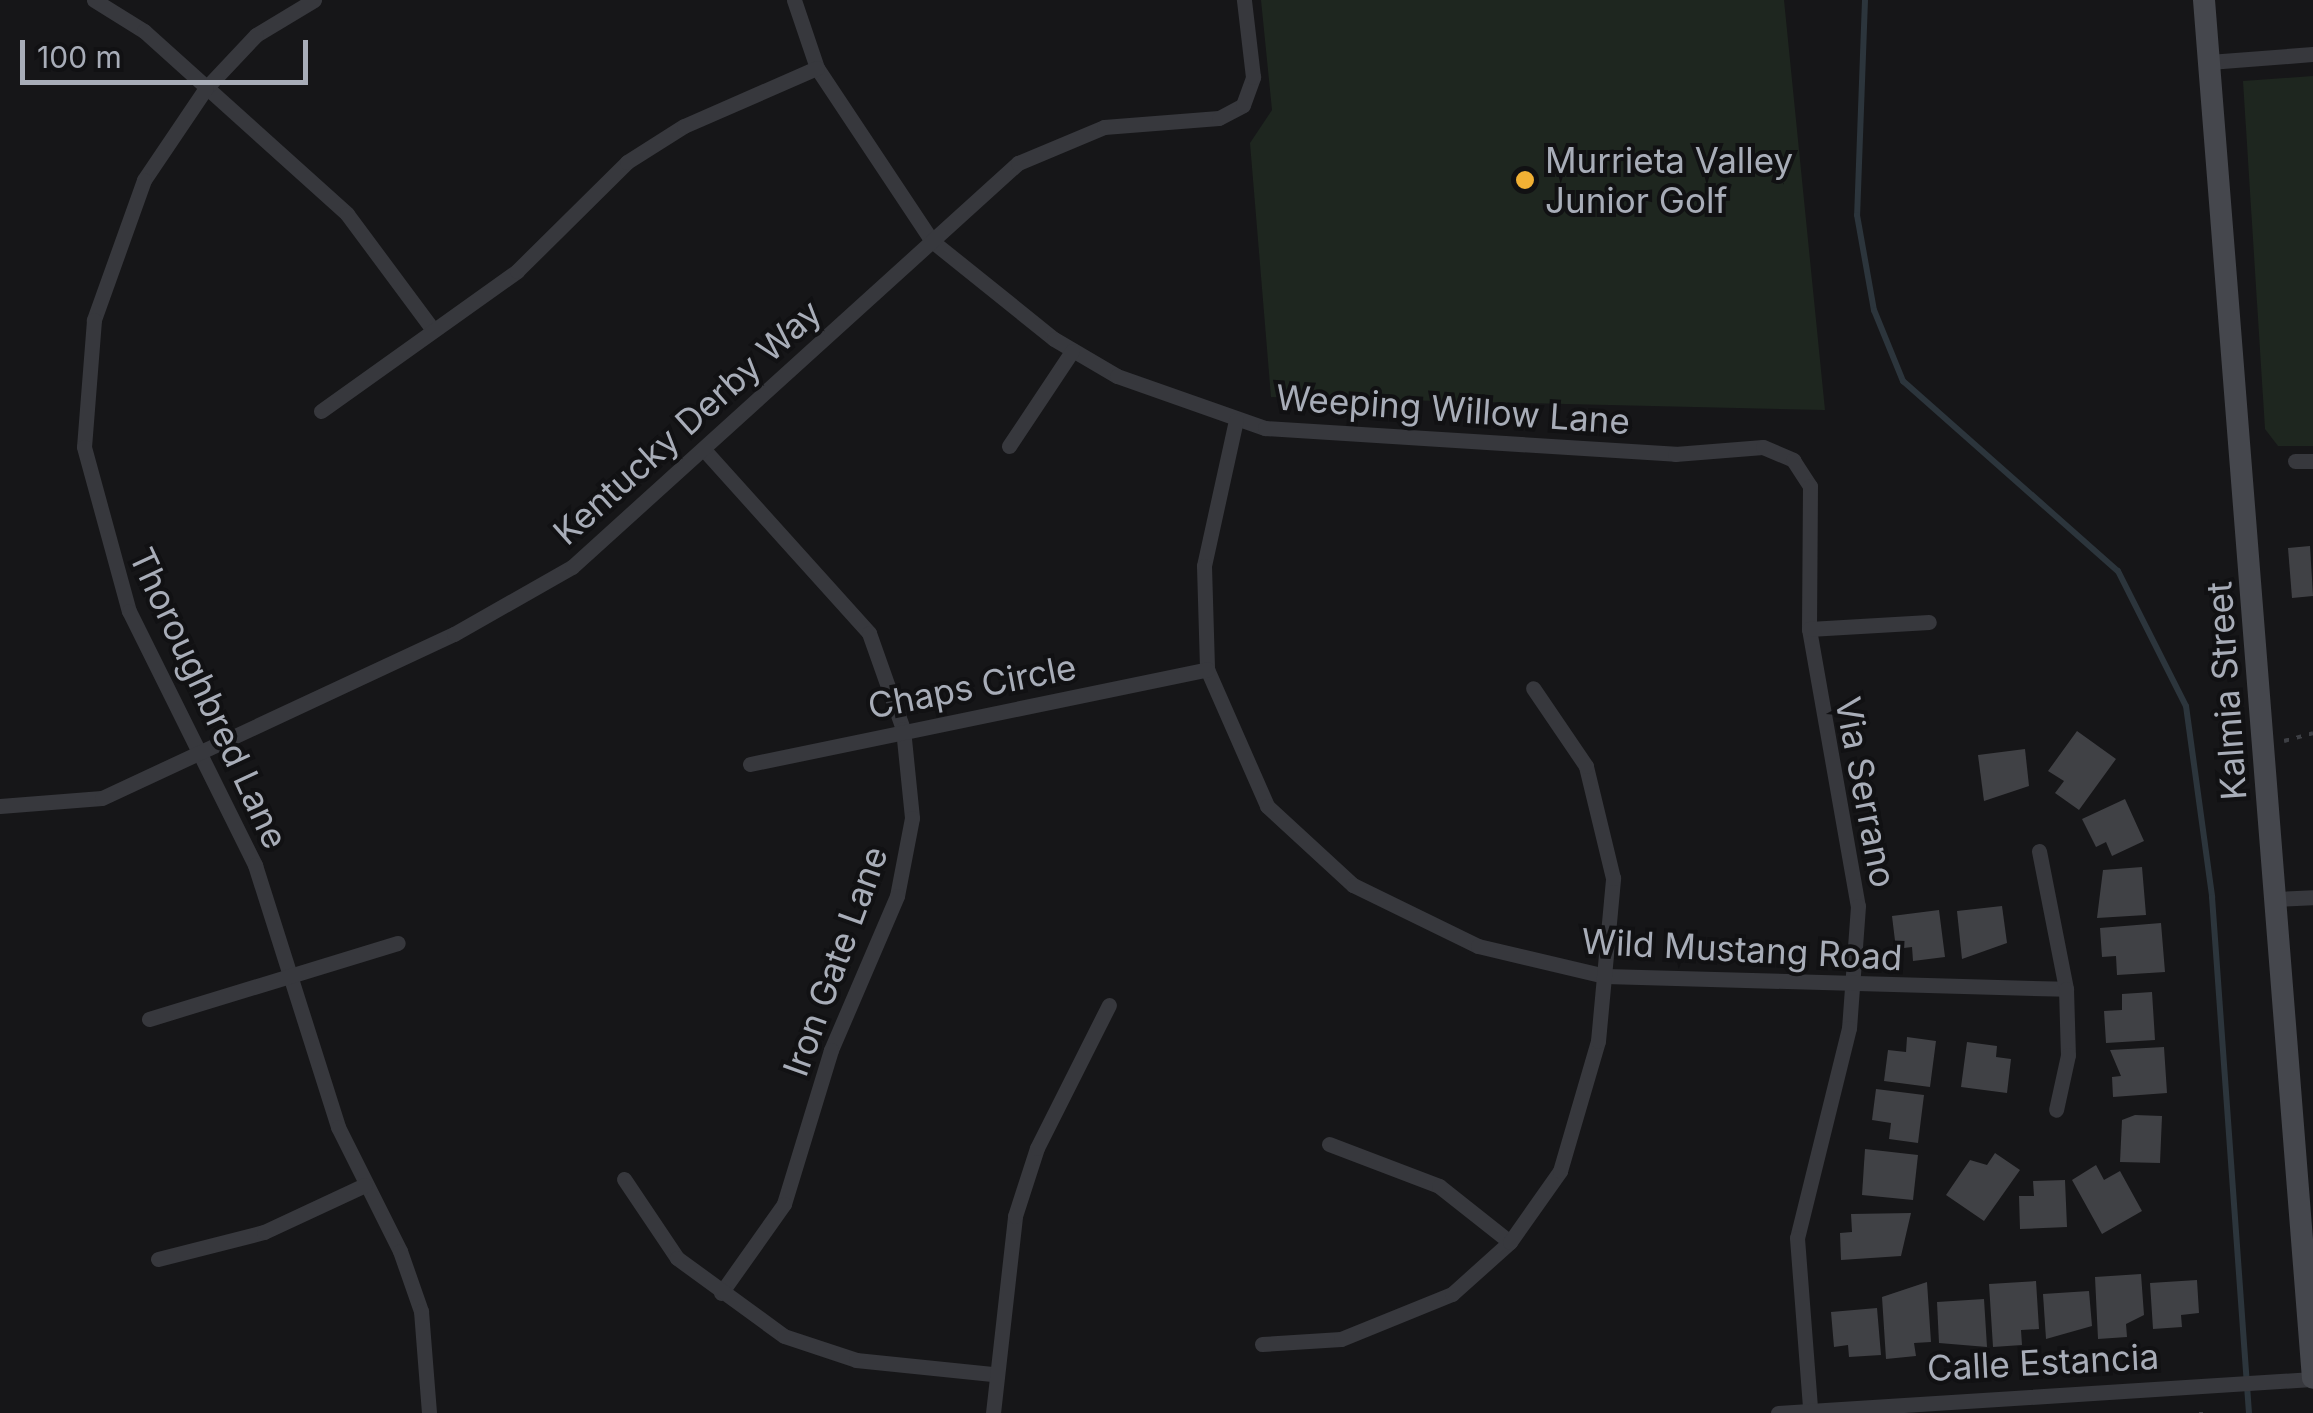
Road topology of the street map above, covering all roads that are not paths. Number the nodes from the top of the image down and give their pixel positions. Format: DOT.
graph roads {
  1 [pos="94,0"];
  2 [pos="314,0"];
  3 [pos="794,0"];
  4 [pos="1244,0"];
  5 [pos="2204,0"];
  6 [pos="2313,54"];
  7 [pos="2210,62"];
  8 [pos="817,68"];
  9 [pos="206,88"];
  10 [pos="932,241"];
  11 [pos="431,327"];
  12 [pos="1072,352"];
  13 [pos="321,411"];
  14 [pos="1236,420"];
  15 [pos="1009,446"];
  16 [pos="1763,447"];
  17 [pos="707,453"];
  18 [pos="2294,461"];
  19 [pos="2313,461"];
  20 [pos="1929,622"];
  21 [pos="1808,629"];
  22 [pos="1208,670"];
  23 [pos="1534,688"];
  24 [pos="903,729"];
  25 [pos="203,755"];
  26 [pos="750,764"];
  27 [pos="0,806"];
  28 [pos="2039,851"];
  29 [pos="2313,897"];
  30 [pos="2276,899"];
  31 [pos="398,943"];
  32 [pos="1606,976"];
  33 [pos="289,977"];
  34 [pos="1855,989"];
  35 [pos="2066,989"];
  36 [pos="1109,1005"];
  37 [pos="150,1019"];
  38 [pos="2056,1110"];
  39 [pos="1328,1144"];
  40 [pos="624,1179"];
  41 [pos="365,1185"];
  42 [pos="2307,1230"];
  43 [pos="1510,1242"];
  44 [pos="158,1259"];
  45 [pos="720,1293"];
  46 [pos="1262,1344"];
  47 [pos="992,1374"];
  48 [pos="2313,1379"];
  49 [pos="1810,1406"];
  50 [pos="429,1413"];
  51 [pos="993,1413"];
  52 [pos="1778,1413"];
  1 -- 9 [label="street"];
  2 -- 9 [label="street, Thoroughbred Lane"];
  3 -- 8 [label="street, Weeping Willow Lane"];
  4 -- 10 [label="street, Kentucky Derby Way"];
  5 -- 7 [label="street, Kalmia Street"];
  6 -- 7 [label="street"];
  7 -- 30 [label="street, Kalmia Street"];
  8 -- 10 [label="street, Weeping Willow Lane"];
  8 -- 11 [label="street"];
  9 -- 11 [label="street"];
  9 -- 25 [label="street, Thoroughbred Lane"];
  10 -- 12 [label="street, Weeping Willow Lane"];
  10 -- 17 [label="street, Kentucky Derby Way"];
  11 -- 13 [label="street"];
  12 -- 14 [label="street, Weeping Willow Lane"];
  12 -- 15 [label="street"];
  14 -- 16 [label="street, Weeping Willow Lane"];
  14 -- 22 [label="street, Wild Mustang Road"];
  16 -- 21 [label="street, Via Serrano"];
  17 -- 24 [label="street, Iron Gate Lane"];
  17 -- 25 [label="street, Kentucky Derby Way"];
  18 -- 19 [label="street"];
  20 -- 21 [label="street"];
  21 -- 34 [label="street, Via Serrano"];
  22 -- 24 [label="street, Chaps Circle"];
  22 -- 32 [label="street, Wild Mustang Road"];
  23 -- 32 [label="street"];
  24 -- 26 [label="street, Chaps Circle"];
  24 -- 45 [label="street, Iron Gate Lane"];
  25 -- 27 [label="street, Kentucky Derby Way"];
  25 -- 33 [label="street, Thoroughbred Lane"];
  28 -- 35 [label="street"];
  29 -- 30 [label="street"];
  30 -- 42 [label="street, Kalmia Street"];
  31 -- 33 [label="street"];
  32 -- 34 [label="street, Wild Mustang Road"];
  32 -- 43 [label="street"];
  33 -- 37 [label="street"];
  33 -- 41 [label="street, Thoroughbred Lane"];
  34 -- 35 [label="street, Wild Mustang Road"];
  34 -- 49 [label="street, Via Serrano"];
  35 -- 38 [label="street"];
  36 -- 47 [label="street"];
  39 -- 43 [label="street"];
  40 -- 45 [label="street"];
  41 -- 44 [label="street"];
  41 -- 50 [label="street, Thoroughbred Lane"];
  42 -- 48 [label="street, Kalmia Street"];
  43 -- 46 [label="street"];
  45 -- 47 [label="street"];
  47 -- 51 [label="street"];
  48 -- 49 [label="street, Calle Estancia"];
  49 -- 52 [label="street, Calle Estancia"];
}
